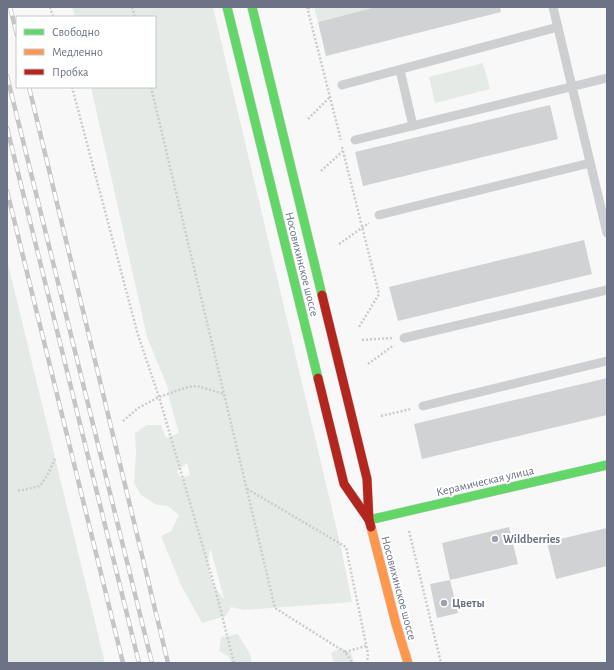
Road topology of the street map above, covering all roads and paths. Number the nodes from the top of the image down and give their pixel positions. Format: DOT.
graph roads {
  1 [pos="227,7"];
  2 [pos="252,7"];
  3 [pos="308,7"];
  4 [pos="312,7"];
  5 [pos="553,7"];
  6 [pos="558,27"];
  7 [pos="400,70"];
  8 [pos="607,78"];
  9 [pos="342,85"];
  10 [pos="572,86"];
  11 [pos="72,88"];
  12 [pos="151,88"];
  13 [pos="330,97"];
  14 [pos="308,119"];
  15 [pos="413,126"];
  16 [pos="355,140"];
  17 [pos="343,151"];
  18 [pos="590,164"];
  19 [pos="321,171"];
  20 [pos="379,216"];
  21 [pos="362,228"];
  22 [pos="607,232"];
  23 [pos="339,244"];
  24 [pos="607,290"];
  25 [pos="359,327"];
  26 [pos="404,338"];
  27 [pos="362,340"];
  28 [pos="607,361"];
  29 [pos="368,364"];
  30 [pos="224,394"];
  31 [pos="159,397"];
  32 [pos="423,406"];
  33 [pos="381,416"];
  34 [pos="123,420"];
  35 [pos="55,459"];
  36 [pos="607,465"];
  37 [pos="246,488"];
  38 [pos="18,491"];
  39 [pos="369,520"];
  40 [pos="408,528"];
  41 [pos="366,646"];
  42 [pos="346,652"];
  43 [pos="234,663"];
  44 [pos="353,663"];
  45 [pos="366,663"];
  46 [pos="408,663"];
  47 [pos="441,663"];
  1 -- 39 [label="main road, Носовихинское шоссе"];
  2 -- 39 [label="main road, Носовихинское шоссе"];
  3 -- 4 [label="path"];
  3 -- 13 [label="path"];
  5 -- 6 [label="lane"];
  6 -- 7 [label="lane"];
  6 -- 10 [label="lane"];
  7 -- 9 [label="lane"];
  7 -- 15 [label="lane"];
  8 -- 10 [label="lane"];
  9 -- 13 [label="path"];
  10 -- 15 [label="lane"];
  10 -- 18 [label="lane"];
  11 -- 31 [label="path"];
  12 -- 30 [label="path"];
  13 -- 14 [label="path"];
  13 -- 17 [label="path"];
  15 -- 16 [label="lane"];
  16 -- 17 [label="path"];
  17 -- 19 [label="path"];
  17 -- 21 [label="path"];
  18 -- 20 [label="lane"];
  18 -- 22 [label="lane"];
  20 -- 21 [label="path"];
  21 -- 23 [label="path"];
  21 -- 25 [label="path"];
  24 -- 26 [label="lane"];
  26 -- 27 [label="path"];
  26 -- 29 [label="path"];
  28 -- 32 [label="lane"];
  30 -- 31 [label="path"];
  30 -- 37 [label="path"];
  31 -- 34 [label="path"];
  31 -- 43 [label="path"];
  32 -- 33 [label="path"];
  35 -- 38 [label="path"];
  36 -- 39 [label="main road, Керамическая улица"];
  37 -- 41 [label="path"];
  37 -- 42 [label="path"];
  39 -- 46 [label="main road, Носовихинское шоссе"];
  40 -- 47 [label="path"];
  41 -- 42 [label="path"];
  41 -- 45 [label="path"];
  42 -- 44 [label="path"];
}
